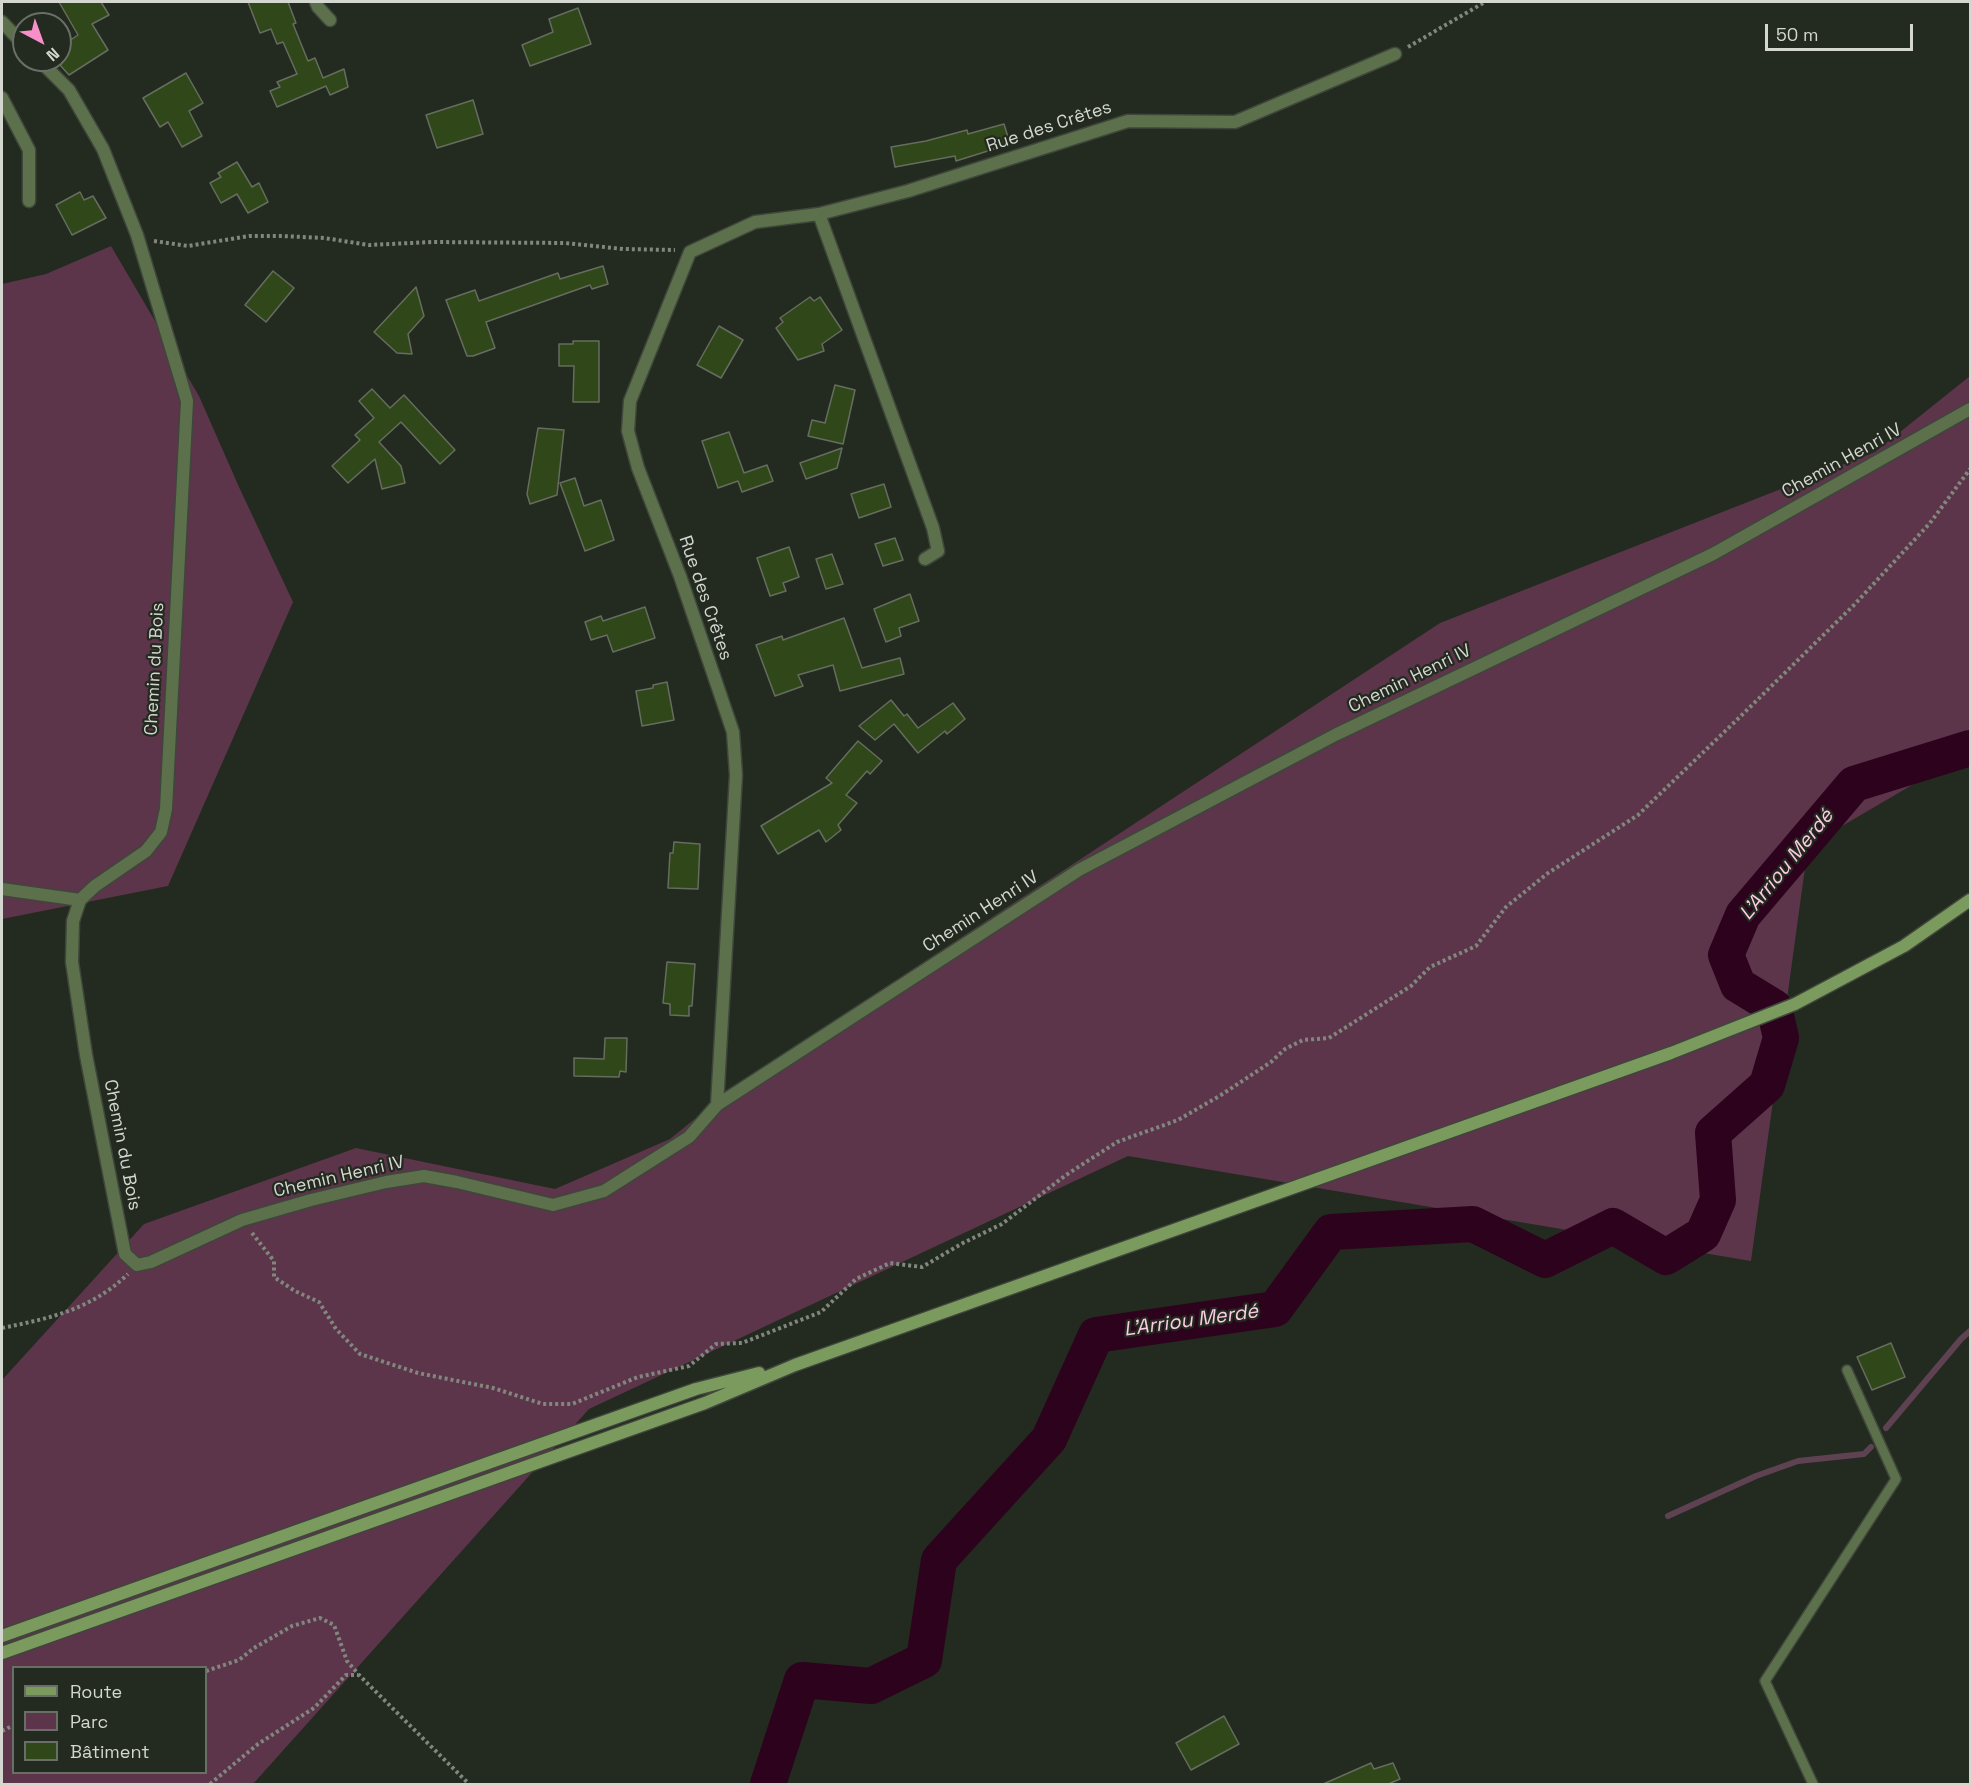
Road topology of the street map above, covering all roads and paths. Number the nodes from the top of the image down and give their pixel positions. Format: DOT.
graph roads {
  1 [pos="316,2"];
  2 [pos="1485,2"];
  3 [pos="330,20"];
  4 [pos="1395,54"];
  5 [pos="51,72"];
  6 [pos="2,98"];
  7 [pos="30,201"];
  8 [pos="819,214"];
  9 [pos="137,235"];
  10 [pos="690,252"];
  11 [pos="1971,409"];
  12 [pos="1971,469"];
  13 [pos="925,559"];
  14 [pos="2,889"];
  15 [pos="80,900"];
  16 [pos="1971,900"];
  17 [pos="717,1105"];
  18 [pos="242,1220"];
  19 [pos="137,1265"];
  20 [pos="2,1328"];
  21 [pos="795,1365"];
  22 [pos="1847,1370"];
  23 [pos="2,1636"];
  24 [pos="2,1653"];
  25 [pos="207,1671"];
  26 [pos="359,1675"];
  27 [pos="210,1785"];
  28 [pos="468,1785"];
  29 [pos="1814,1785"];
  1 -- 3 [label="street"];
  2 -- 4 [label="path"];
  4 -- 8 [label="street, Rue des Crêtes"];
  5 -- 9 [label="street, Chemin du Bois"];
  6 -- 7 [label="street"];
  8 -- 10 [label="street, Rue des Crêtes"];
  8 -- 13 [label="street"];
  9 -- 10 [label="path"];
  9 -- 15 [label="street, Chemin du Bois"];
  10 -- 17 [label="street, Rue des Crêtes"];
  11 -- 17 [label="street, Chemin Henri IV"];
  12 -- 18 [label="path"];
  14 -- 15 [label="street"];
  15 -- 19 [label="street, Chemin du Bois"];
  16 -- 21 [label="main road"];
  17 -- 18 [label="street, Chemin Henri IV"];
  18 -- 19 [label="street, Chemin Henri IV"];
  19 -- 20 [label="path"];
  21 -- 23 [label="main road"];
  21 -- 24 [label="main road"];
  22 -- 29 [label="lane"];
  25 -- 26 [label="path"];
  26 -- 27 [label="path"];
  26 -- 28 [label="path"];
}
